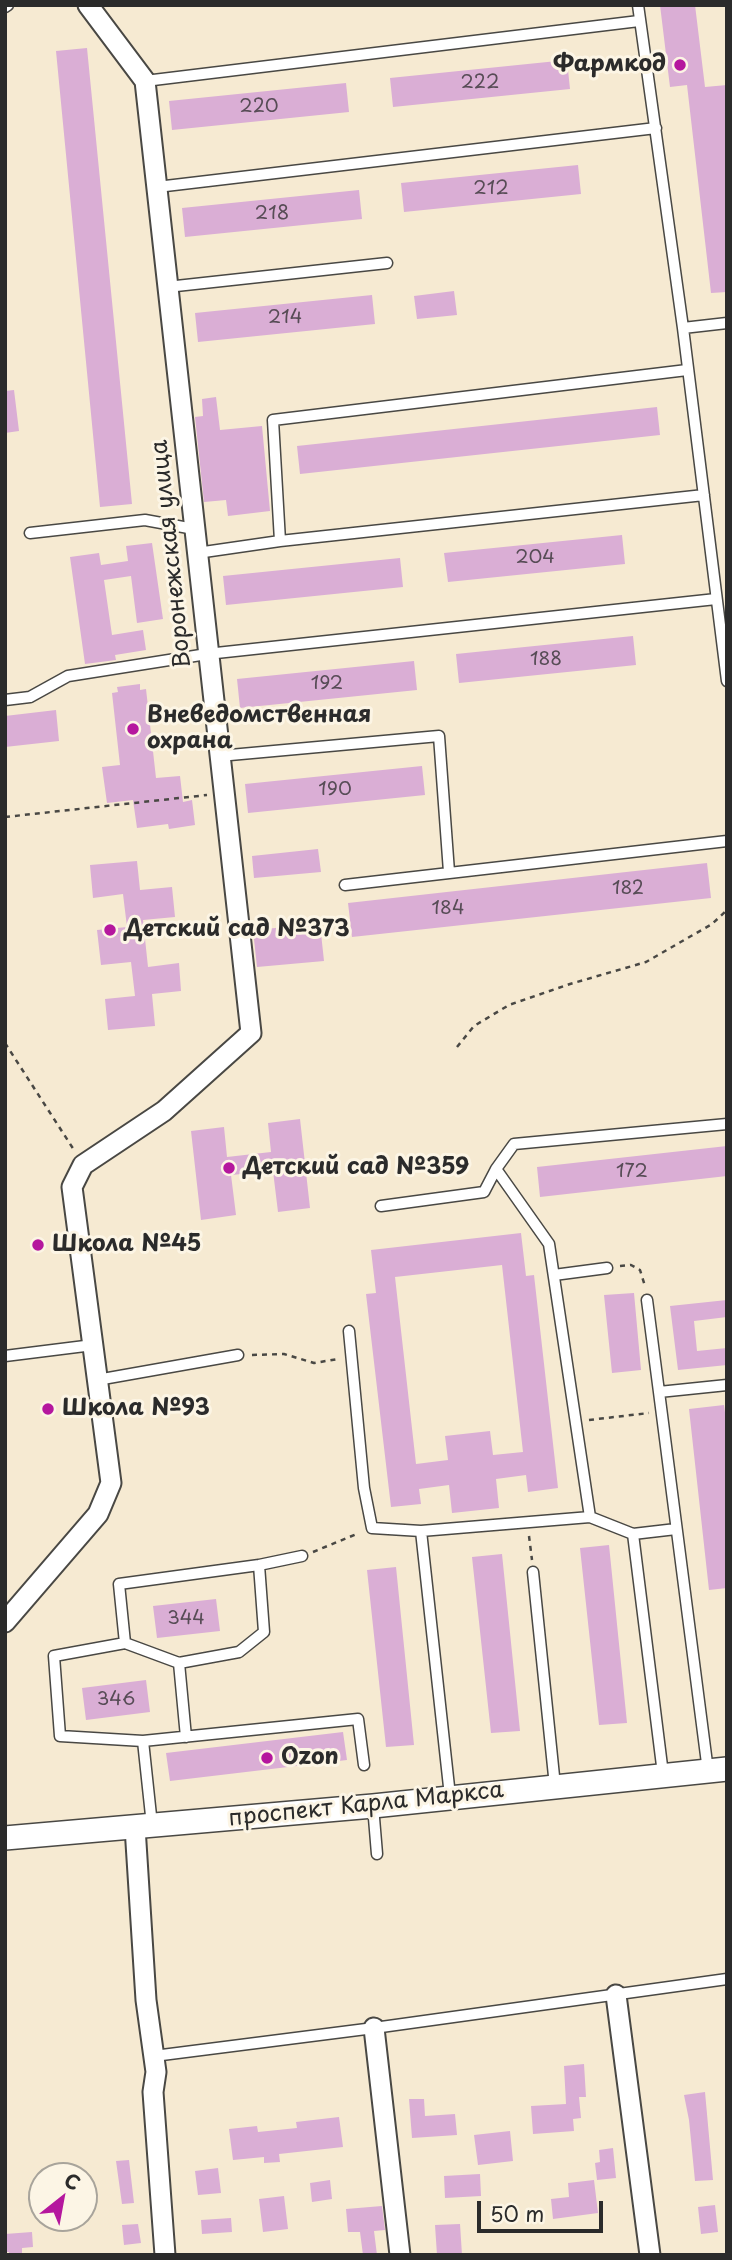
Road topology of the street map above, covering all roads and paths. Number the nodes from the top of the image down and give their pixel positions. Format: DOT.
graph roads {
  1 [pos="88,5"];
  2 [pos="638,5"];
  3 [pos="639,21"];
  4 [pos="145,81"];
  5 [pos="656,128"];
  6 [pos="157,187"];
  7 [pos="387,263"];
  8 [pos="167,287"];
  9 [pos="727,323"];
  10 [pos="683,328"];
  11 [pos="687,370"];
  12 [pos="704,495"];
  13 [pos="194,529"];
  14 [pos="30,533"];
  15 [pos="280,541"];
  16 [pos="196,553"];
  17 [pos="716,599"];
  18 [pos="207,654"];
  19 [pos="727,681"];
  20 [pos="5,700"];
  21 [pos="219,756"];
  22 [pos="224,793"];
  23 [pos="5,817"];
  24 [pos="727,841"];
  25 [pos="449,872"];
  26 [pos="345,885"];
  27 [pos="727,910"];
  28 [pos="5,1044"];
  29 [pos="457,1046"];
  30 [pos="727,1124"];
  31 [pos="83,1165"];
  32 [pos="496,1169"];
  33 [pos="381,1206"];
  34 [pos="607,1268"];
  35 [pos="554,1275"];
  36 [pos="647,1300"];
  37 [pos="349,1331"];
  38 [pos="93,1345"];
  39 [pos="238,1355"];
  40 [pos="5,1356"];
  41 [pos="352,1357"];
  42 [pos="97,1380"];
  43 [pos="727,1385"];
  44 [pos="659,1392"];
  45 [pos="661,1412"];
  46 [pos="576,1422"];
  47 [pos="590,1517"];
  48 [pos="528,1522"];
  49 [pos="372,1528"];
  50 [pos="676,1529"];
  51 [pos="421,1531"];
  52 [pos="633,1534"];
  53 [pos="302,1556"];
  54 [pos="259,1565"];
  55 [pos="533,1572"];
  56 [pos="5,1622"];
  57 [pos="125,1643"];
  58 [pos="179,1664"];
  59 [pos="186,1737"];
  60 [pos="143,1741"];
  61 [pos="364,1765"];
  62 [pos="717,1770"];
  63 [pos="663,1775"];
  64 [pos="555,1786"];
  65 [pos="450,1796"];
  66 [pos="373,1806"];
  67 [pos="144,1826"];
  68 [pos="5,1838"];
  69 [pos="377,1854"];
  70 [pos="727,1979"];
  71 [pos="616,1995"];
  72 [pos="374,2028"];
  73 [pos="154,2056"];
  74 [pos="165,2255"];
  75 [pos="400,2255"];
  76 [pos="650,2255"];
  1 -- 4 [label="street"];
  2 -- 3 [label="lane"];
  3 -- 4 [label="lane"];
  3 -- 5 [label="lane"];
  4 -- 6 [label="street, Воронежская улица"];
  5 -- 6 [label="lane"];
  5 -- 10 [label="lane"];
  6 -- 8 [label="street, Воронежская улица"];
  7 -- 8 [label="lane"];
  8 -- 13 [label="street, Воронежская улица"];
  9 -- 10 [label="lane"];
  10 -- 11 [label="lane"];
  11 -- 12 [label="lane"];
  11 -- 15 [label="lane"];
  12 -- 15 [label="lane"];
  12 -- 17 [label="lane"];
  13 -- 14 [label="lane"];
  13 -- 16 [label="street, Воронежская улица"];
  15 -- 16 [label="lane"];
  16 -- 18 [label="street, Воронежская улица"];
  17 -- 18 [label="lane"];
  17 -- 19 [label="lane"];
  18 -- 20 [label="lane"];
  18 -- 21 [label="street, Воронежская улица"];
  21 -- 22 [label="street, Воронежская улица"];
  21 -- 25 [label="lane"];
  22 -- 23 [label="path"];
  22 -- 31 [label="street, Воронежская улица"];
  24 -- 25 [label="lane"];
  25 -- 26 [label="lane"];
  27 -- 29 [label="path"];
  28 -- 31 [label="path"];
  30 -- 32 [label="lane"];
  31 -- 38 [label="street"];
  32 -- 33 [label="lane"];
  32 -- 35 [label="lane"];
  34 -- 35 [label="lane"];
  34 -- 36 [label="path"];
  35 -- 46 [label="lane"];
  36 -- 44 [label="lane"];
  37 -- 41 [label="lane"];
  38 -- 40 [label="lane"];
  38 -- 42 [label="street"];
  39 -- 41 [label="path"];
  39 -- 42 [label="lane"];
  41 -- 49 [label="lane"];
  42 -- 56 [label="street"];
  43 -- 44 [label="lane"];
  44 -- 45 [label="lane"];
  45 -- 46 [label="path"];
  45 -- 50 [label="lane"];
  46 -- 47 [label="lane"];
  47 -- 48 [label="lane"];
  47 -- 52 [label="lane"];
  48 -- 51 [label="lane"];
  48 -- 55 [label="path"];
  49 -- 51 [label="lane"];
  49 -- 53 [label="path"];
  50 -- 52 [label="lane"];
  50 -- 62 [label="lane"];
  51 -- 65 [label="lane"];
  52 -- 63 [label="lane"];
  53 -- 54 [label="lane"];
  54 -- 57 [label="lane"];
  54 -- 58 [label="lane"];
  55 -- 64 [label="lane"];
  57 -- 58 [label="lane"];
  57 -- 60 [label="lane"];
  58 -- 59 [label="lane"];
  59 -- 60 [label="lane"];
  59 -- 61 [label="lane"];
  60 -- 67 [label="lane"];
  62 -- 63 [label="street, проспект Карла Маркса"];
  63 -- 64 [label="street, проспект Карла Маркса"];
  64 -- 65 [label="street, проспект Карла Маркса"];
  65 -- 66 [label="street, проспект Карла Маркса"];
  66 -- 67 [label="street, проспект Карла Маркса"];
  66 -- 69 [label="lane"];
  67 -- 68 [label="street, проспект Карла Маркса"];
  67 -- 73 [label="street"];
  70 -- 71 [label="lane"];
  71 -- 72 [label="lane"];
  71 -- 76 [label="street"];
  72 -- 73 [label="lane"];
  72 -- 75 [label="street"];
  73 -- 74 [label="street"];
}
